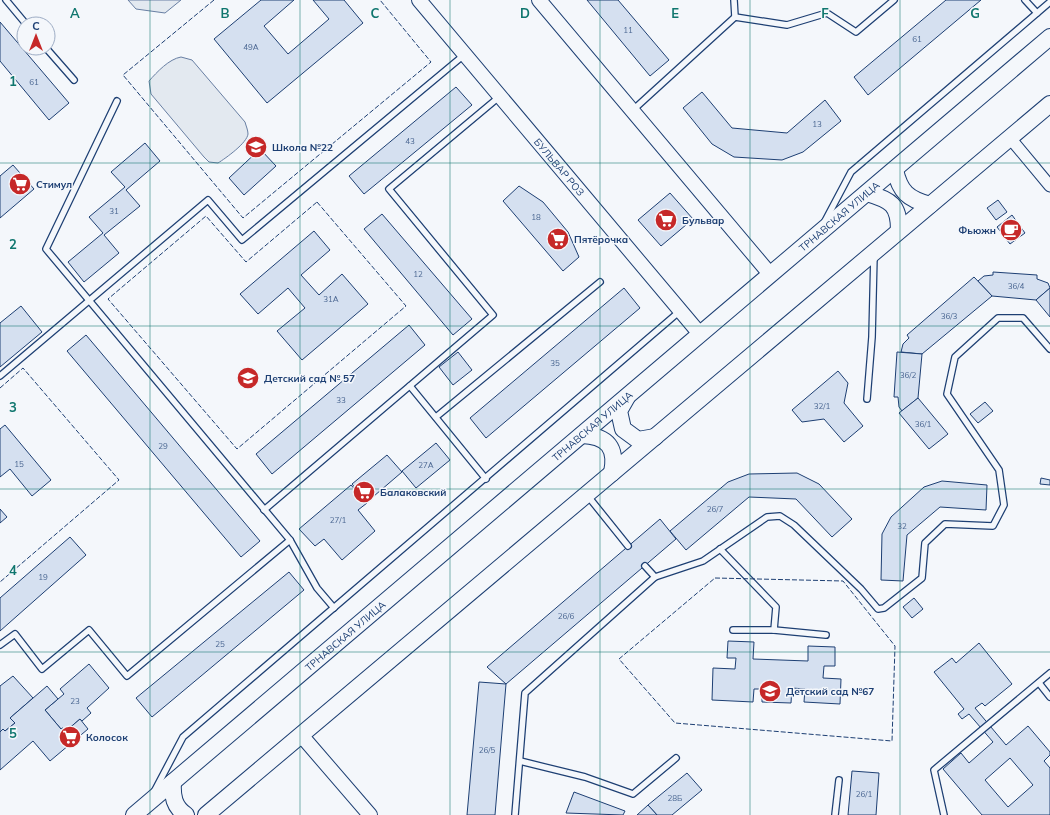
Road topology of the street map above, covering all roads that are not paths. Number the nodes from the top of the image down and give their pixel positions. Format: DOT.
graph roads {
  1 [pos="6,0"];
  2 [pos="419,0"];
  3 [pos="539,0"];
  4 [pos="734,0"];
  5 [pos="894,0"];
  6 [pos="1025,0"];
  7 [pos="1050,2"];
  8 [pos="1037,13"];
  9 [pos="19,16"];
  10 [pos="735,17"];
  11 [pos="1050,37"];
  12 [pos="464,54"];
  13 [pos="53,56"];
  14 [pos="74,80"];
  15 [pos="500,96"];
  16 [pos="117,102"];
  17 [pos="1050,104"];
  18 [pos="632,111"];
  19 [pos="1010,138"];
  20 [pos="895,170"];
  21 [pos="1050,186"];
  22 [pos="868,192"];
  23 [pos="930,205"];
  24 [pos="899,230"];
  25 [pos="818,234"];
  26 [pos="874,252"];
  27 [pos="770,274"];
  28 [pos="600,282"];
  29 [pos="89,302"];
  30 [pos="680,311"];
  31 [pos="700,334"];
  32 [pos="1050,349"];
  33 [pos="0,376"];
  34 [pos="410,386"];
  35 [pos="628,395"];
  36 [pos="867,399"];
  37 [pos="436,417"];
  38 [pos="582,435"];
  39 [pos="655,437"];
  40 [pos="612,473"];
  41 [pos="486,479"];
  42 [pos="586,495"];
  43 [pos="264,510"];
  44 [pos="290,540"];
  45 [pos="628,546"];
  46 [pos="720,549"];
  47 [pos="645,566"];
  48 [pos="654,577"];
  49 [pos="334,608"];
  50 [pos="733,630"];
  51 [pos="774,630"];
  52 [pos="826,635"];
  53 [pos="0,645"];
  54 [pos="1050,674"];
  55 [pos="1039,683"];
  56 [pos="1050,697"];
  57 [pos="301,735"];
  58 [pos="676,758"];
  59 [pos="520,761"];
  60 [pos="839,780"];
  61 [pos="173,782"];
  62 [pos="149,802"];
  63 [pos="134,815"];
  64 [pos="186,815"];
  65 [pos="206,815"];
  66 [pos="370,815"];
  67 [pos="515,815"];
  68 [pos="836,815"];
  69 [pos="944,815"];
  1 -- 9 [label="lane"];
  2 -- 12 [label="street, БУЛЬВАР РОЗ"];
  3 -- 18 [label="street"];
  4 -- 10 [label="lane"];
  5 -- 10 [label="lane"];
  6 -- 8 [label="lane"];
  7 -- 8 [label="lane"];
  8 -- 25 [label="lane"];
  10 -- 18 [label="lane"];
  11 -- 20 [label="main road, ТРНАВСКАЯ УЛИЦА"];
  12 -- 15 [label="street, БУЛЬВАР РОЗ"];
  12 -- 29 [label="lane"];
  13 -- 14 [label="lane"];
  15 -- 30 [label="street, БУЛЬВАР РОЗ"];
  15 -- 34 [label="lane"];
  16 -- 29 [label="lane"];
  17 -- 19 [label="main road"];
  18 -- 27 [label="street"];
  19 -- 21 [label="street"];
  19 -- 23 [label="main road"];
  20 -- 22 [label="main road, ТРНАВСКАЯ УЛИЦА"];
  20 -- 23 [label="main road"];
  22 -- 24 [label="main road"];
  22 -- 25 [label="main road, ТРНАВСКАЯ УЛИЦА"];
  23 -- 24 [label="main road"];
  24 -- 26 [label="main road"];
  25 -- 27 [label="main road, ТРНАВСКАЯ УЛИЦА"];
  26 -- 36 [label="lane"];
  26 -- 39 [label="main road"];
  27 -- 31 [label="main road, ТРНАВСКАЯ УЛИЦА"];
  28 -- 37 [label="lane"];
  29 -- 33 [label="lane"];
  29 -- 43 [label="lane"];
  30 -- 31 [label="street, БУЛЬВАР РОЗ"];
  30 -- 41 [label="lane"];
  31 -- 35 [label="main road, ТРНАВСКАЯ УЛИЦА"];
  32 -- 46 [label="lane"];
  34 -- 37 [label="lane"];
  34 -- 43 [label="lane"];
  35 -- 38 [label="main road, ТРНАВСКАЯ УЛИЦА"];
  35 -- 39 [label="main road"];
  37 -- 41 [label="lane"];
  38 -- 40 [label="main road"];
  38 -- 61 [label="main road, ТРНАВСКАЯ УЛИЦА"];
  39 -- 40 [label="main road"];
  40 -- 42 [label="main road"];
  41 -- 49 [label="lane"];
  42 -- 45 [label="lane"];
  42 -- 57 [label="main road"];
  43 -- 44 [label="lane"];
  44 -- 49 [label="lane"];
  44 -- 53 [label="lane"];
  46 -- 48 [label="lane"];
  46 -- 51 [label="lane"];
  47 -- 48 [label="lane"];
  48 -- 59 [label="lane"];
  49 -- 62 [label="lane"];
  50 -- 51 [label="lane"];
  51 -- 52 [label="lane"];
  54 -- 55 [label="lane"];
  55 -- 56 [label="lane"];
  55 -- 69 [label="lane"];
  57 -- 65 [label="main road"];
  57 -- 66 [label="street"];
  58 -- 59 [label="lane"];
  59 -- 67 [label="lane"];
  60 -- 68 [label="lane"];
  61 -- 62 [label="main road, ТРНАВСКАЯ УЛИЦА"];
  61 -- 64 [label="main road"];
  62 -- 63 [label="main road, ТРНАВСКАЯ УЛИЦА"];
}
